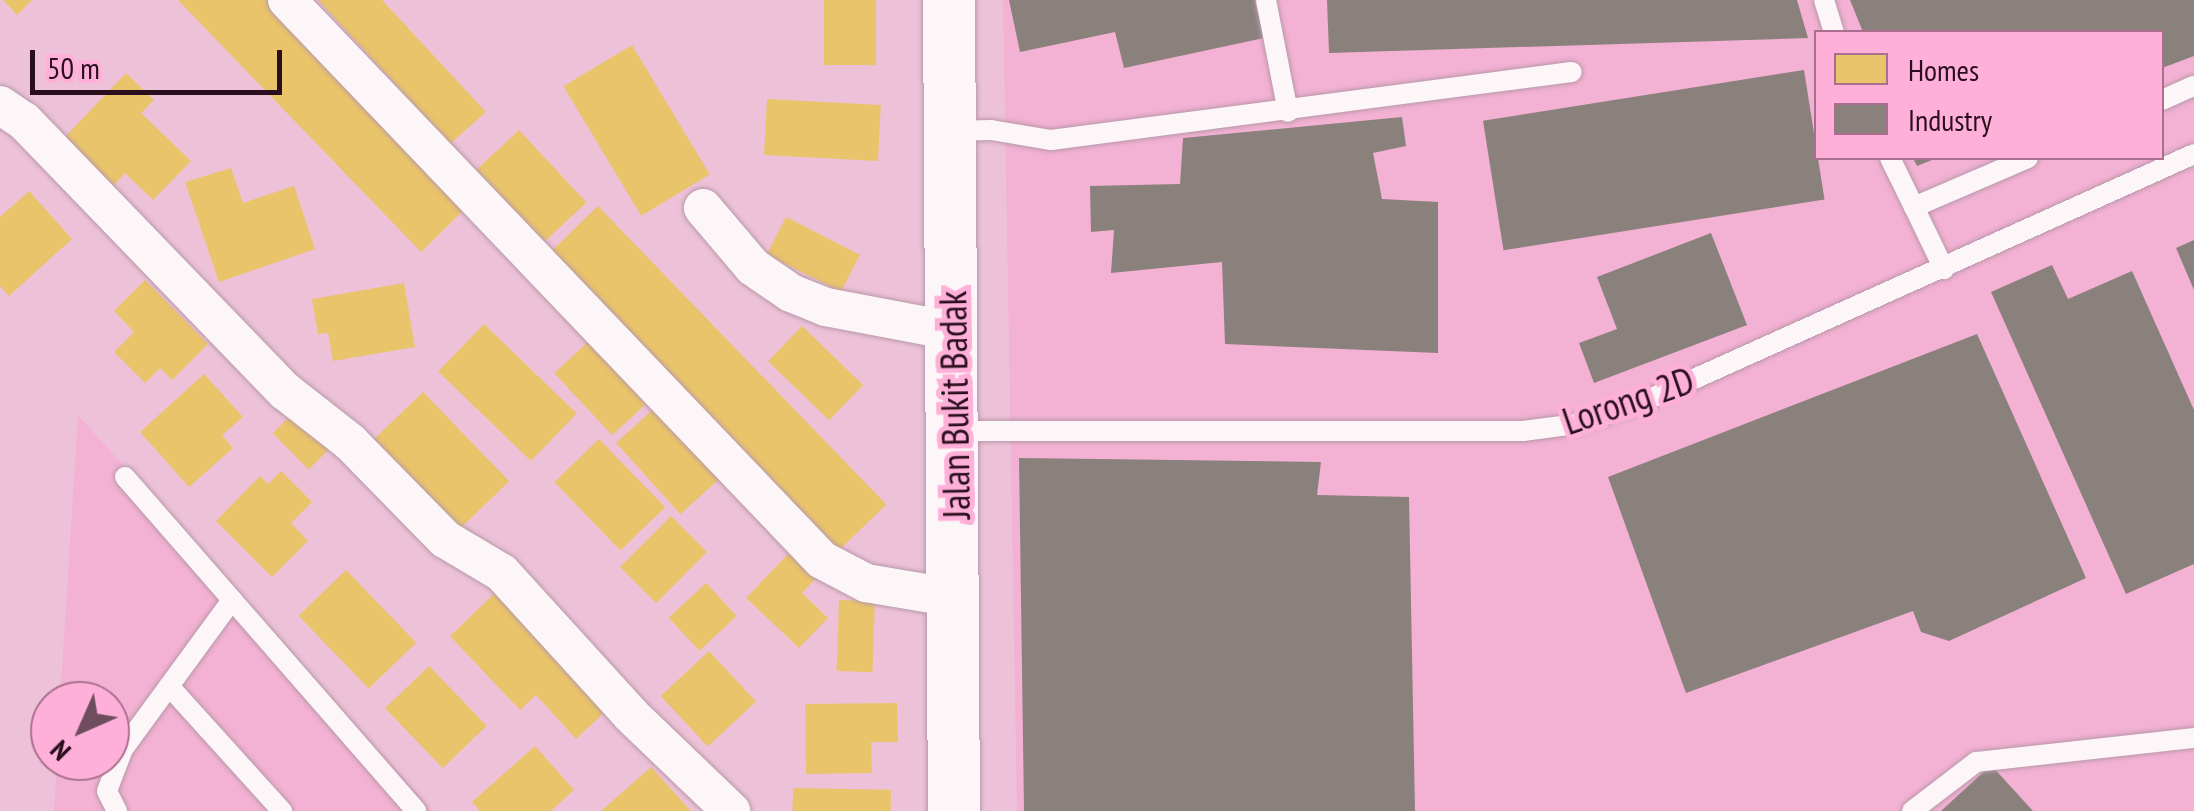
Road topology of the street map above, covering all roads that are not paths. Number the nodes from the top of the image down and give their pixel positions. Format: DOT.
graph roads {
  1 [pos="288,0"];
  2 [pos="1266,0"];
  3 [pos="1824,0"];
  4 [pos="952,2"];
  5 [pos="1833,30"];
  6 [pos="1572,72"];
  7 [pos="2194,86"];
  8 [pos="2164,99"];
  9 [pos="0,105"];
  10 [pos="1288,112"];
  11 [pos="950,131"];
  12 [pos="2194,154"];
  13 [pos="1891,160"];
  14 [pos="2023,160"];
  15 [pos="1914,207"];
  16 [pos="703,208"];
  17 [pos="1944,269"];
  18 [pos="953,331"];
  19 [pos="955,432"];
  20 [pos="125,476"];
  21 [pos="956,598"];
  22 [pos="232,600"];
  23 [pos="169,686"];
  24 [pos="2194,738"];
  25 [pos="117,811"];
  26 [pos="282,811"];
  27 [pos="416,811"];
  28 [pos="731,811"];
  29 [pos="954,811"];
  30 [pos="1912,811"];
  1 -- 21 [label="street"];
  2 -- 10 [label="lane"];
  3 -- 5 [label="lane"];
  4 -- 11 [label="main road, Jalan Bukit Badak"];
  6 -- 10 [label="lane"];
  7 -- 8 [label="lane"];
  9 -- 28 [label="street"];
  10 -- 11 [label="lane"];
  11 -- 18 [label="main road, Jalan Bukit Badak"];
  12 -- 17 [label="lane, Lorong 2D"];
  13 -- 15 [label="lane"];
  14 -- 15 [label="lane"];
  15 -- 17 [label="lane"];
  16 -- 18 [label="street"];
  17 -- 19 [label="lane, Lorong 2D"];
  18 -- 19 [label="main road, Jalan Bukit Badak"];
  19 -- 21 [label="main road, Jalan Bukit Badak"];
  20 -- 22 [label="lane"];
  21 -- 29 [label="main road, Jalan Bukit Badak"];
  22 -- 23 [label="lane"];
  22 -- 27 [label="lane"];
  23 -- 25 [label="lane"];
  23 -- 26 [label="lane"];
  24 -- 30 [label="lane"];
}
